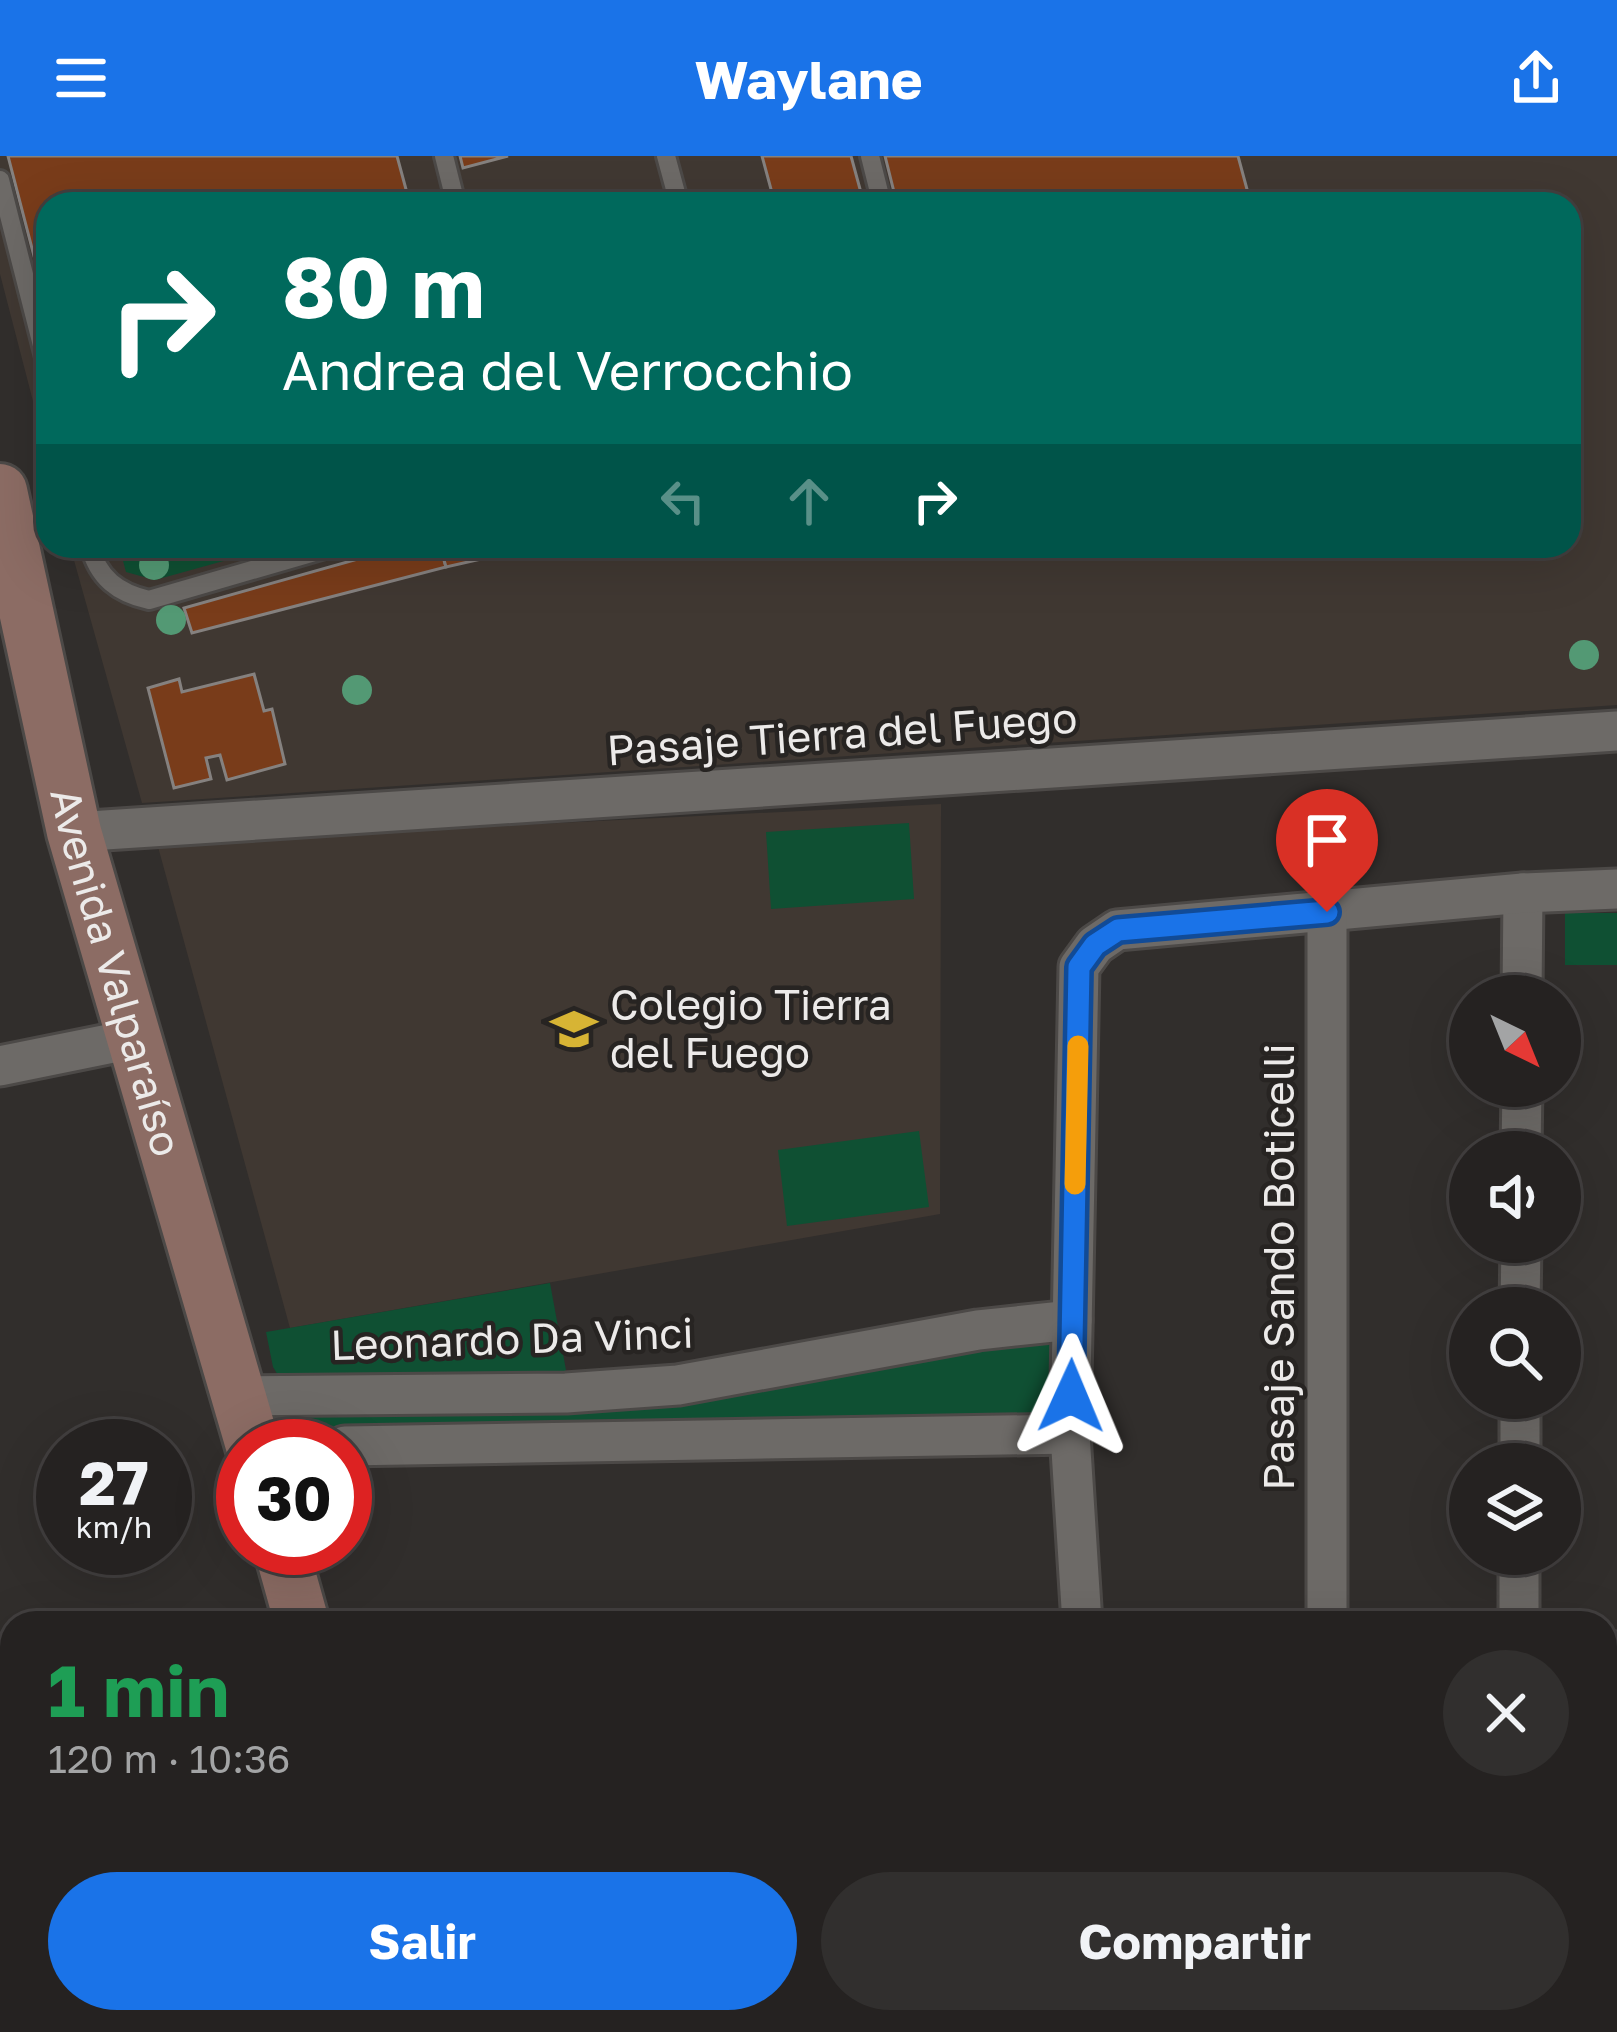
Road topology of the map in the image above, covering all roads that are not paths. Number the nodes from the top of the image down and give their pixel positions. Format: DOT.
graph roads {
  1 [pos="443,156"];
  2 [pos="666,156"];
  3 [pos="870,156"];
  4 [pos="0,180"];
  5 [pos="453,192"];
  6 [pos="676,192"];
  7 [pos="879,192"];
  8 [pos="36,322"];
  9 [pos="0,490"];
  10 [pos="93,558"];
  11 [pos="294,558"];
  12 [pos="1617,731"];
  13 [pos="74,832"];
  14 [pos="1617,889"];
  15 [pos="1523,893"];
  16 [pos="1327,912"];
  17 [pos="1522,975"];
  18 [pos="133,1039"];
  19 [pos="0,1066"];
  20 [pos="1072,1320"];
  21 [pos="244,1419"];
  22 [pos="268,1419"];
  23 [pos="1070,1434"];
  24 [pos="372,1446"];
  25 [pos="289,1575"];
  26 [pos="1519,1575"];
  27 [pos="299,1611"];
  28 [pos="1081,1611"];
  29 [pos="1327,1611"];
  30 [pos="1519,1611"];
  1 -- 5 [label="lane"];
  2 -- 6 [label="lane"];
  3 -- 7 [label="lane"];
  4 -- 8 [label="lane"];
  9 -- 13 [label="main road, Avenida Valparaíso"];
  10 -- 11 [label="lane"];
  12 -- 13 [label="street, Pasaje Tierra del Fuego"];
  13 -- 18 [label="main road, Avenida Valparaíso"];
  14 -- 15 [label="street"];
  15 -- 16 [label="street"];
  15 -- 17 [label="street"];
  16 -- 20 [label="street"];
  16 -- 29 [label="street, Pasaje Sando Boticelli"];
  18 -- 19 [label="street"];
  18 -- 21 [label="main road, Avenida Valparaíso"];
  20 -- 22 [label="street, Leonardo Da Vinci"];
  20 -- 23 [label="street"];
  23 -- 24 [label="street"];
  23 -- 28 [label="street"];
  25 -- 27 [label="main road"];
  26 -- 30 [label="street"];
}
